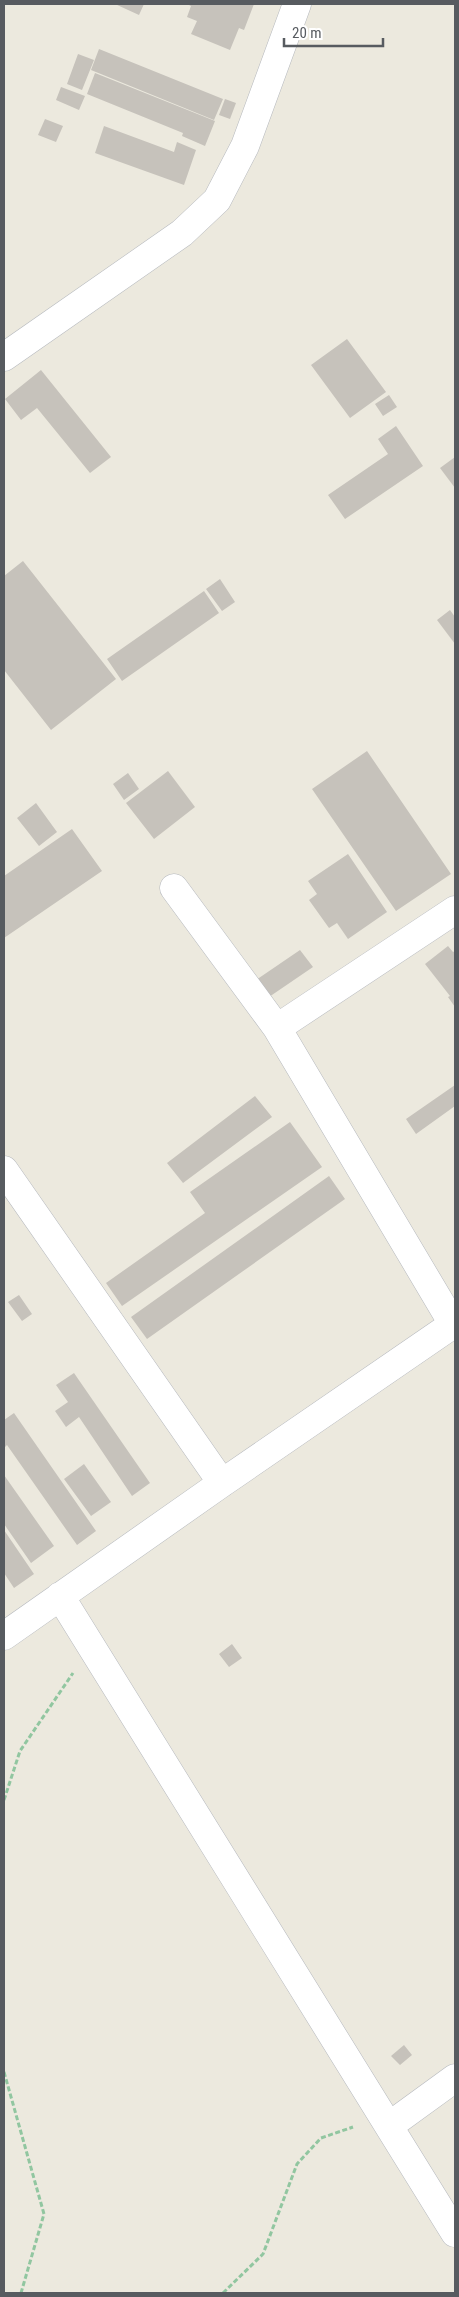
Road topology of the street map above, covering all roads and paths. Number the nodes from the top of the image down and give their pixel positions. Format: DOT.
graph roads {
  1 [pos="297,4"];
  2 [pos="4,357"];
  3 [pos="174,888"];
  4 [pos="455,910"];
  5 [pos="277,1028"];
  6 [pos="4,1170"];
  7 [pos="13,1201"];
  8 [pos="454,1324"];
  9 [pos="222,1483"];
  10 [pos="60,1596"];
  11 [pos="4,1636"];
  12 [pos="91,1646"];
  13 [pos="4,1800"];
  14 [pos="4,2072"];
  15 [pos="455,2078"];
  16 [pos="389,2126"];
  17 [pos="455,2233"];
  18 [pos="21,2293"];
  19 [pos="223,2293"];
  1 -- 2 [label="street"];
  3 -- 5 [label="street"];
  4 -- 5 [label="street"];
  5 -- 8 [label="street"];
  6 -- 7 [label="street"];
  7 -- 9 [label="street"];
  8 -- 9 [label="street"];
  9 -- 10 [label="street"];
  10 -- 11 [label="street"];
  10 -- 12 [label="street"];
  12 -- 13 [label="path"];
  12 -- 16 [label="street"];
  14 -- 18 [label="path"];
  15 -- 16 [label="street"];
  16 -- 17 [label="street"];
  16 -- 19 [label="path"];
}
